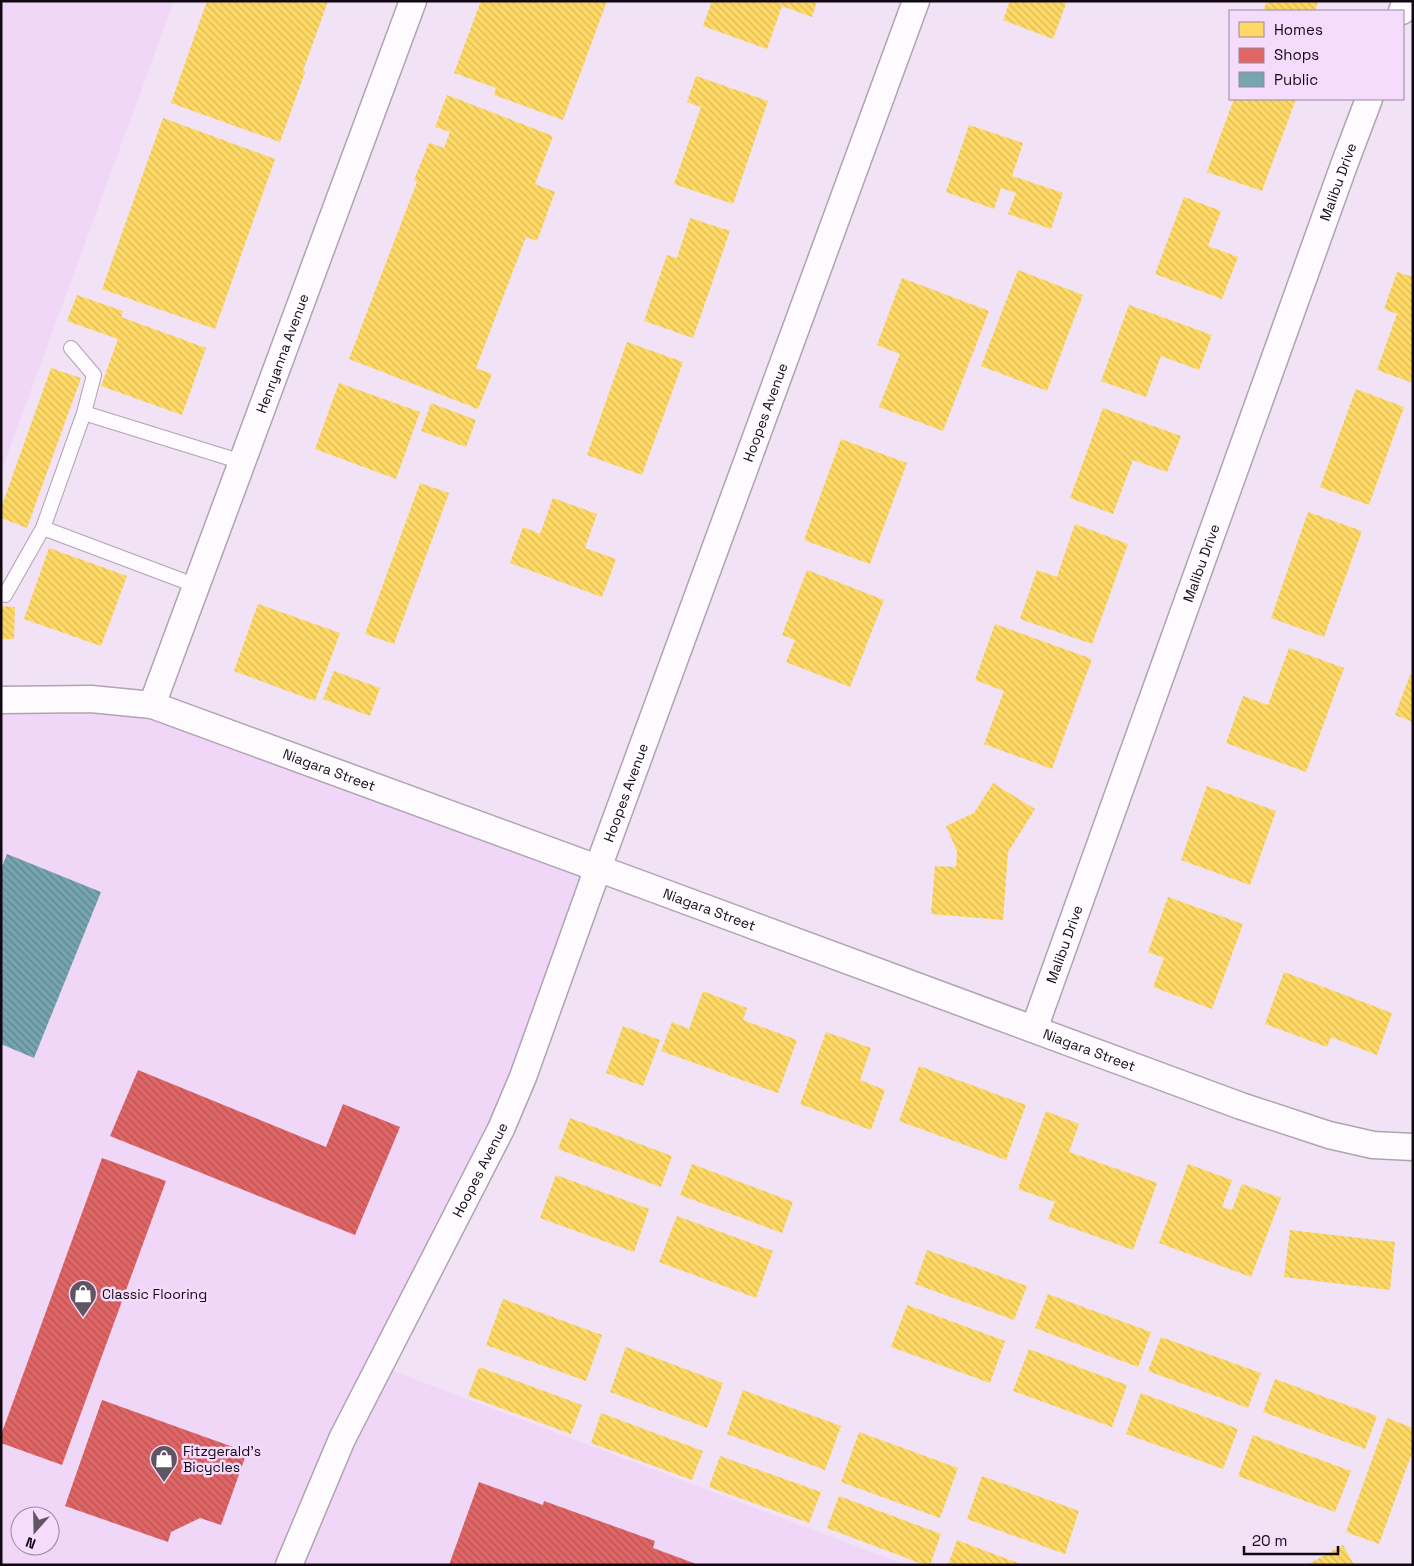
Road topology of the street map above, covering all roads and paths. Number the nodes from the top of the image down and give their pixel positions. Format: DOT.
graph roads {
  1 [pos="413,1"];
  2 [pos="916,1"];
  3 [pos="1369,100"];
  4 [pos="71,348"];
  5 [pos="84,413"];
  6 [pos="242,462"];
  7 [pos="43,528"];
  8 [pos="197,586"];
  9 [pos="5,595"];
  10 [pos="1,700"];
  11 [pos="152,705"];
  12 [pos="598,868"];
  13 [pos="1034,1028"];
  14 [pos="1413,1147"];
  15 [pos="289,1565"];
  1 -- 6 [label="street, Henryanna Avenue"];
  2 -- 12 [label="street, Hoopes Avenue"];
  3 -- 13 [label="street, Malibu Drive"];
  4 -- 5 [label="lane"];
  5 -- 6 [label="lane"];
  5 -- 7 [label="lane"];
  6 -- 8 [label="street, Henryanna Avenue"];
  7 -- 8 [label="lane"];
  7 -- 9 [label="lane"];
  8 -- 11 [label="street, Henryanna Avenue"];
  10 -- 11 [label="street, Niagara Street"];
  11 -- 12 [label="street, Niagara Street"];
  12 -- 13 [label="street, Niagara Street"];
  12 -- 15 [label="street, Hoopes Avenue"];
  13 -- 14 [label="street, Niagara Street"];
}
